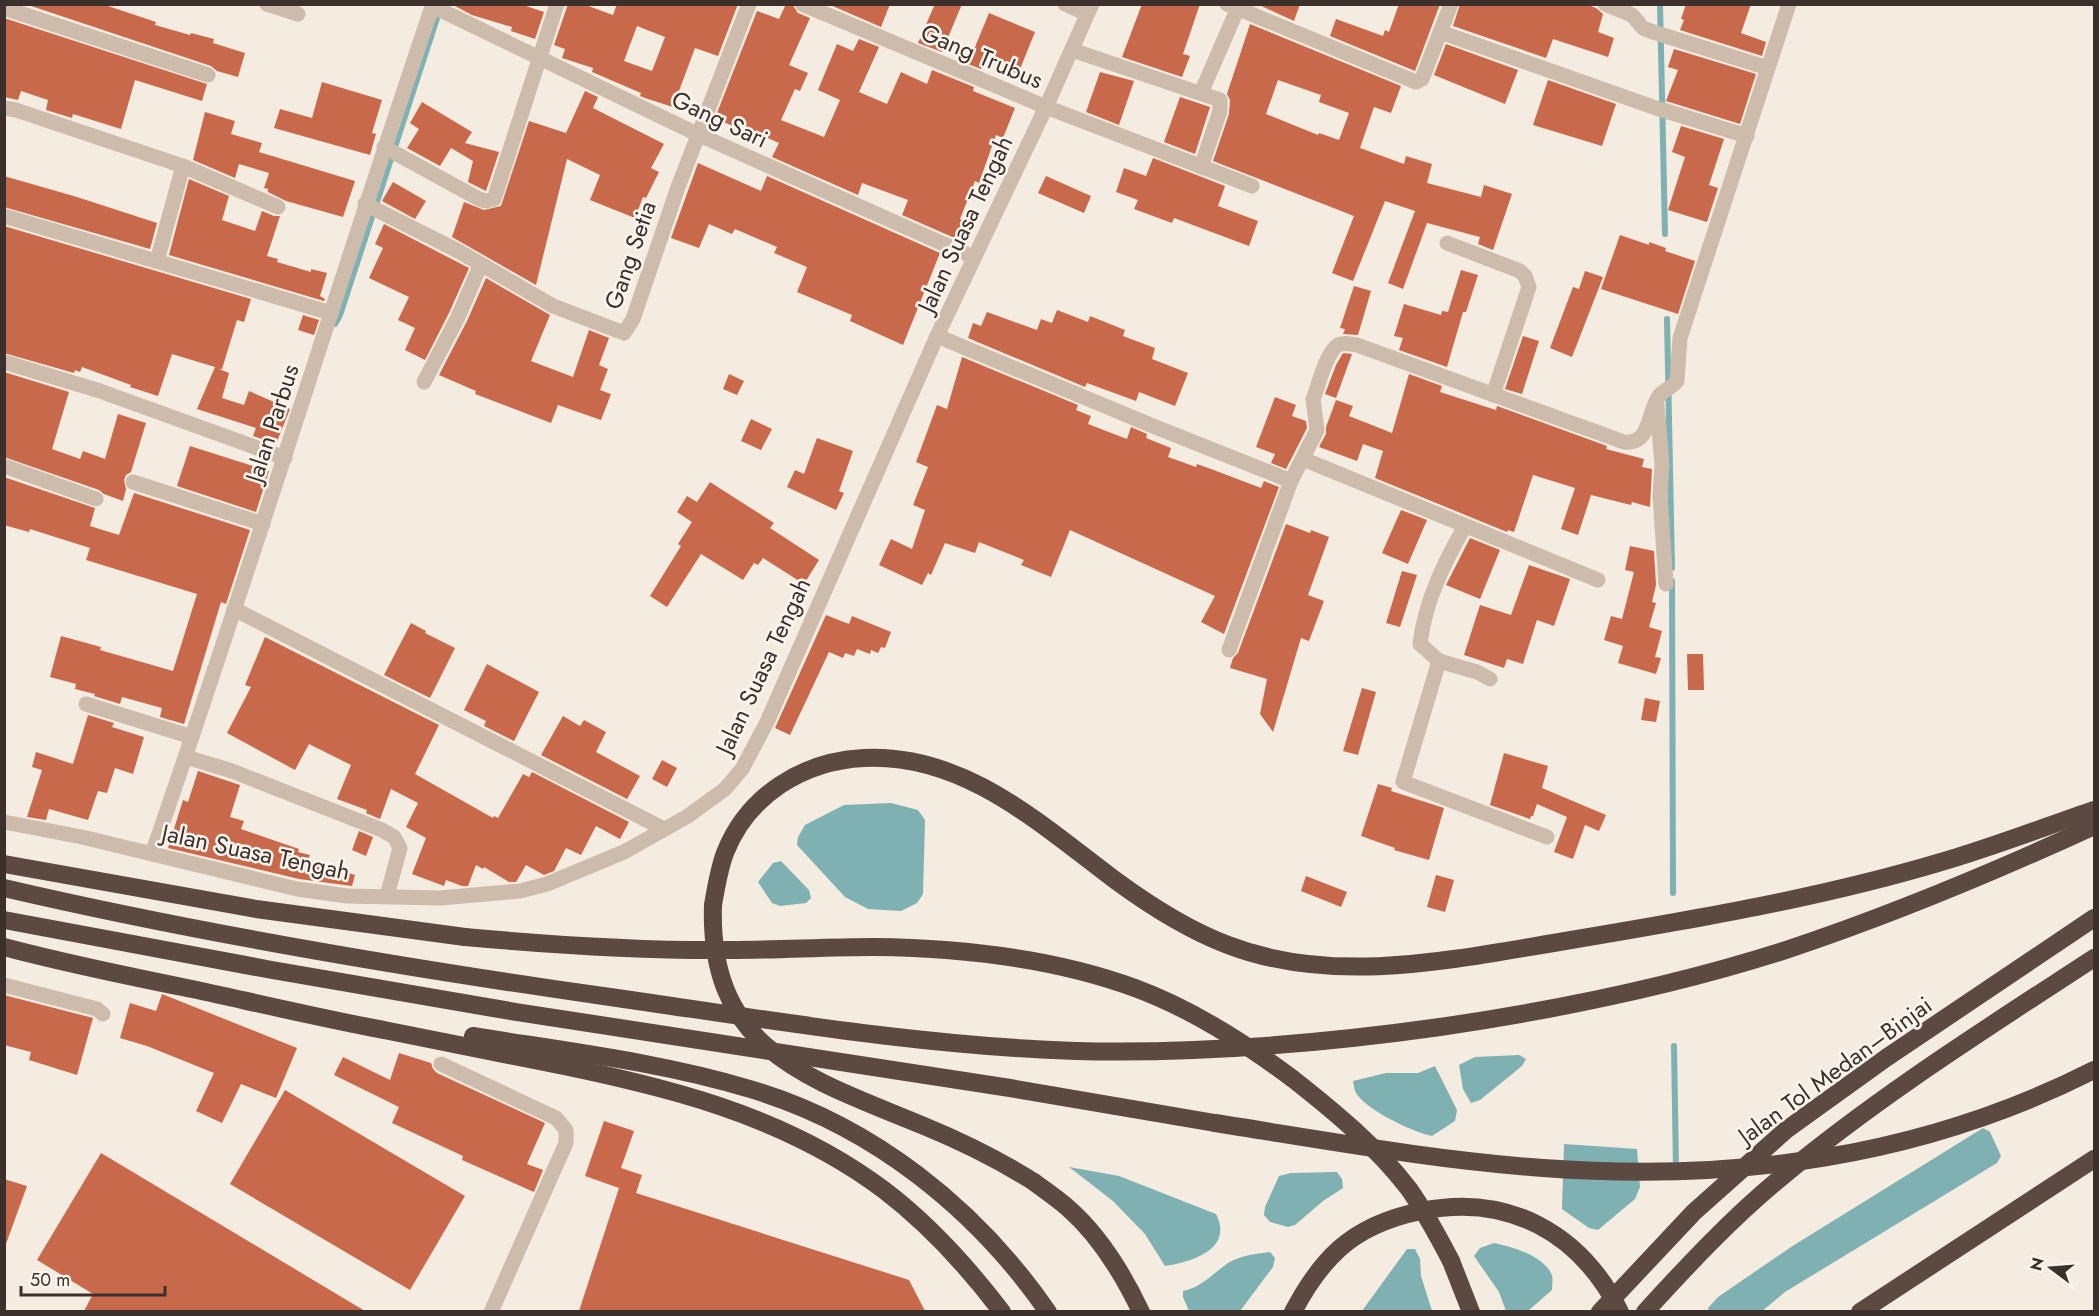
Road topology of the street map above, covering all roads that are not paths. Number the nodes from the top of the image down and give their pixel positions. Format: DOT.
graph roads {
  1 [pos="267,4"];
  2 [pos="557,4"];
  3 [pos="749,4"];
  4 [pos="802,4"];
  5 [pos="1065,4"];
  6 [pos="1451,4"];
  7 [pos="1605,4"];
  8 [pos="1789,4"];
  9 [pos="433,6"];
  10 [pos="1232,7"];
  11 [pos="4,8"];
  12 [pos="1090,10"];
  13 [pos="298,14"];
  14 [pos="1440,32"];
  15 [pos="1072,50"];
  16 [pos="539,58"];
  17 [pos="1768,68"];
  18 [pos="208,75"];
  19 [pos="1201,93"];
  20 [pos="1046,107"];
  21 [pos="4,108"];
  22 [pos="698,134"];
  23 [pos="1747,136"];
  24 [pos="389,150"];
  25 [pos="183,166"];
  26 [pos="1201,167"];
  27 [pos="1252,186"];
  28 [pos="278,207"];
  29 [pos="372,207"];
  30 [pos="4,216"];
  31 [pos="1447,243"];
  32 [pos="974,257"];
  33 [pos="157,261"];
  34 [pos="481,264"];
  35 [pos="332,313"];
  36 [pos="937,336"];
  37 [pos="4,362"];
  38 [pos="424,382"];
  39 [pos="1664,393"];
  40 [pos="1493,395"];
  41 [pos="285,458"];
  42 [pos="1303,459"];
  43 [pos="4,466"];
  44 [pos="1291,481"];
  45 [pos="133,482"];
  46 [pos="96,499"];
  47 [pos="263,524"];
  48 [pos="1465,526"];
  49 [pos="1599,580"];
  50 [pos="1666,584"];
  51 [pos="234,609"];
  52 [pos="1229,650"];
  53 [pos="1439,661"];
  54 [pos="1491,680"];
  55 [pos="86,704"];
  56 [pos="192,737"];
  57 [pos="186,757"];
  58 [pos="2094,810"];
  59 [pos="4,822"];
  60 [pos="2094,826"];
  61 [pos="664,830"];
  62 [pos="1547,837"];
  63 [pos="152,854"];
  64 [pos="4,864"];
  65 [pos="4,888"];
  66 [pos="387,896"];
  67 [pos="2094,918"];
  68 [pos="4,920"];
  69 [pos="4,947"];
  70 [pos="2094,958"];
  71 [pos="4,985"];
  72 [pos="207,993"];
  73 [pos="103,1014"];
  74 [pos="441,1064"];
  75 [pos="2094,1070"];
  76 [pos="2094,1159"];
  77 [pos="491,1311"];
  78 [pos="1002,1311"];
  79 [pos="1048,1311"];
  80 [pos="1141,1311"];
  81 [pos="1293,1311"];
  82 [pos="1472,1311"];
  83 [pos="1600,1311"];
  84 [pos="1620,1311"];
  85 [pos="1645,1311"];
  86 [pos="1860,1311"];
  1 -- 13 [label="street"];
  2 -- 16 [label="street"];
  3 -- 22 [label="street, Gang Setia"];
  4 -- 20 [label="street, Gang Trubus"];
  5 -- 12 [label="street"];
  6 -- 14 [label="street"];
  7 -- 17 [label="street"];
  8 -- 17 [label="street"];
  9 -- 16 [label="street, Gang Sari"];
  9 -- 24 [label="street, Jalan Parbus"];
  10 -- 14 [label="street"];
  10 -- 19 [label="street"];
  11 -- 18 [label="street"];
  12 -- 15 [label="street, Jalan Suasa Tengah"];
  14 -- 23 [label="street"];
  15 -- 19 [label="street"];
  15 -- 20 [label="street, Jalan Suasa Tengah"];
  16 -- 22 [label="street, Gang Sari"];
  16 -- 24 [label="street"];
  17 -- 23 [label="street"];
  19 -- 26 [label="street"];
  20 -- 26 [label="street, Gang Trubus"];
  20 -- 32 [label="street, Jalan Suasa Tengah"];
  21 -- 25 [label="street"];
  22 -- 32 [label="street, Gang Sari"];
  22 -- 34 [label="street, Gang Setia"];
  23 -- 39 [label="street"];
  24 -- 29 [label="street, Jalan Parbus"];
  25 -- 28 [label="street"];
  25 -- 33 [label="street"];
  26 -- 27 [label="street, Gang Trubus"];
  29 -- 34 [label="street, Gang Setia"];
  29 -- 35 [label="street, Jalan Parbus"];
  30 -- 33 [label="street"];
  31 -- 40 [label="street"];
  32 -- 36 [label="street, Jalan Suasa Tengah"];
  33 -- 35 [label="street"];
  34 -- 38 [label="street"];
  35 -- 41 [label="street, Jalan Parbus"];
  36 -- 44 [label="street"];
  36 -- 61 [label="street, Jalan Suasa Tengah"];
  37 -- 41 [label="street"];
  39 -- 40 [label="street"];
  39 -- 50 [label="street"];
  40 -- 42 [label="street"];
  41 -- 47 [label="street, Jalan Parbus"];
  42 -- 44 [label="street"];
  42 -- 48 [label="street"];
  43 -- 46 [label="street"];
  44 -- 52 [label="street"];
  45 -- 47 [label="street"];
  47 -- 51 [label="street, Jalan Parbus"];
  48 -- 49 [label="street"];
  48 -- 53 [label="street"];
  51 -- 56 [label="street, Jalan Parbus"];
  51 -- 61 [label="street"];
  53 -- 54 [label="street"];
  53 -- 62 [label="street"];
  55 -- 56 [label="street"];
  56 -- 57 [label="street, Jalan Parbus"];
  57 -- 63 [label="street, Jalan Parbus"];
  57 -- 66 [label="street"];
  58 -- 80 [label="highway, bridge"];
  59 -- 63 [label="street, Jalan Suasa Tengah"];
  60 -- 65 [label="highway"];
  61 -- 66 [label="street, Jalan Suasa Tengah"];
  63 -- 66 [label="street, Jalan Suasa Tengah"];
  64 -- 82 [label="highway, bridge"];
  67 -- 83 [label="highway, Jalan Tol Medan–Binjai"];
  68 -- 75 [label="highway, bridge"];
  69 -- 72 [label="highway"];
  70 -- 85 [label="highway"];
  71 -- 73 [label="street"];
  72 -- 78 [label="highway"];
  72 -- 79 [label="highway"];
  74 -- 77 [label="street"];
  76 -- 86 [label="highway"];
  81 -- 84 [label="highway, bridge"];
}
